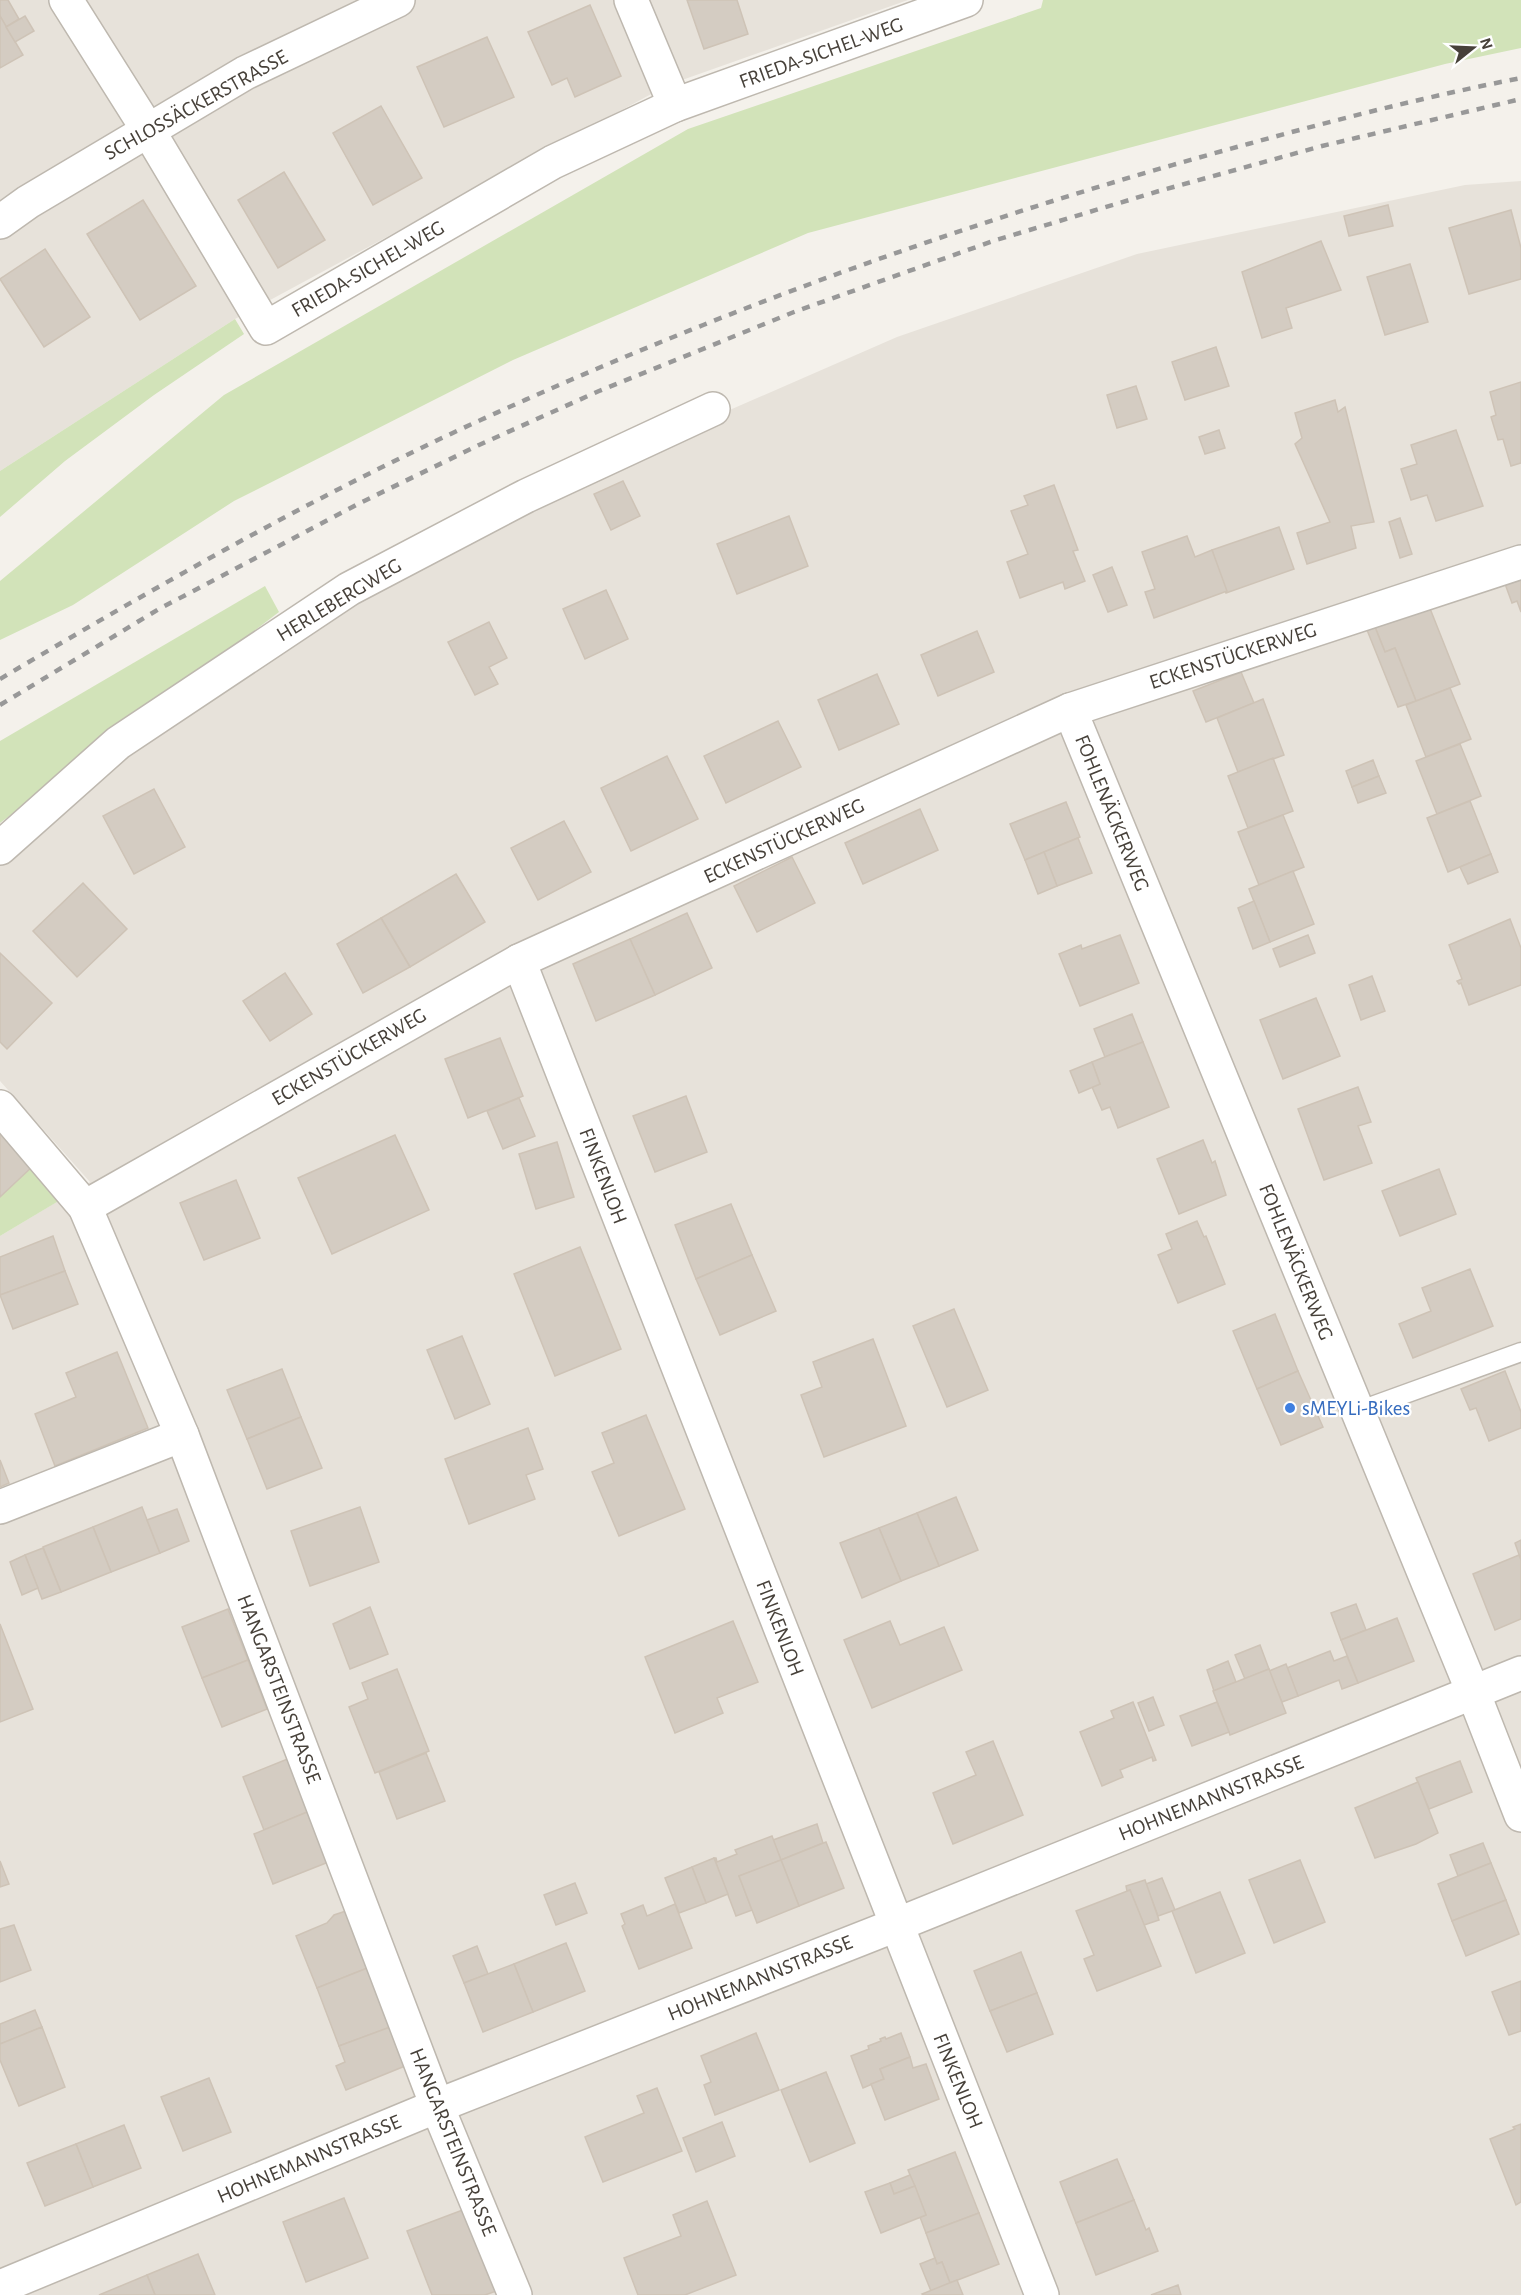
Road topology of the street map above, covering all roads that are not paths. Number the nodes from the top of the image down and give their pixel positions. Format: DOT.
graph roads {
  1 [pos="66,0"];
  2 [pos="398,0"];
  3 [pos="631,0"];
  4 [pos="966,0"];
  5 [pos="675,105"];
  6 [pos="148,130"];
  7 [pos="0,222"];
  8 [pos="713,409"];
  9 [pos="1521,561"];
  10 [pos="1070,710"];
  11 [pos="0,848"];
  12 [pos="519,961"];
  13 [pos="0,1107"];
  14 [pos="85,1207"];
  15 [pos="1521,1352"];
  16 [pos="1358,1411"];
  17 [pos="182,1435"];
  18 [pos="0,1506"];
  19 [pos="1521,1673"];
  20 [pos="1473,1692"];
  21 [pos="1521,1815"];
  22 [pos="896,1925"];
  23 [pos="437,2106"];
  24 [pos="0,2287"];
  25 [pos="515,2295"];
  26 [pos="1042,2295"];
  1 -- 6 [label="street"];
  2 -- 6 [label="street, SCHLOSSÄCKERSTRASSE"];
  3 -- 5 [label="street"];
  4 -- 5 [label="street, FRIEDA-SICHEL-WEG"];
  5 -- 6 [label="street, FRIEDA-SICHEL-WEG"];
  6 -- 7 [label="street, SCHLOSSÄCKERSTRASSE"];
  8 -- 11 [label="street, HERLEBERGWEG"];
  9 -- 10 [label="street, ECKENSTÜCKERWEG"];
  10 -- 12 [label="street, ECKENSTÜCKERWEG"];
  10 -- 16 [label="street, FOHLENÄCKERWEG"];
  12 -- 14 [label="street, ECKENSTÜCKERWEG"];
  12 -- 22 [label="street, FINKENLOH"];
  13 -- 14 [label="street, HANGARSTEINSTRASSE"];
  14 -- 17 [label="street, HANGARSTEINSTRASSE"];
  15 -- 16 [label="lane"];
  16 -- 20 [label="street, FOHLENÄCKERWEG"];
  17 -- 18 [label="street"];
  17 -- 23 [label="street, HANGARSTEINSTRASSE"];
  19 -- 20 [label="street, HOHNEMANNSTRASSE"];
  20 -- 21 [label="street, FOHLENÄCKERWEG"];
  20 -- 22 [label="street, HOHNEMANNSTRASSE"];
  22 -- 23 [label="street, HOHNEMANNSTRASSE"];
  22 -- 26 [label="street, FINKENLOH"];
  23 -- 24 [label="street, HOHNEMANNSTRASSE"];
  23 -- 25 [label="street, HANGARSTEINSTRASSE"];
}
